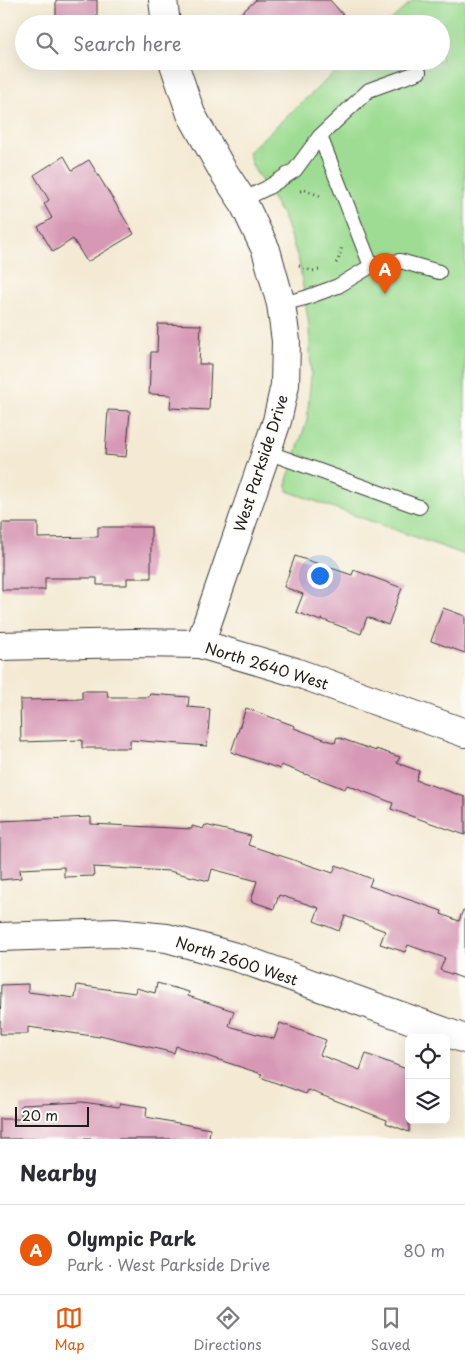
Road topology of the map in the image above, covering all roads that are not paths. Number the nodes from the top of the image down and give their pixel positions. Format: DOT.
graph roads {
  1 [pos="163,0"];
  2 [pos="165,15"];
  3 [pos="176,70"];
  4 [pos="419,72"];
  5 [pos="320,136"];
  6 [pos="242,200"];
  7 [pos="371,266"];
  8 [pos="439,272"];
  9 [pos="281,304"];
  10 [pos="267,452"];
  11 [pos="419,507"];
  12 [pos="200,644"];
  13 [pos="0,646"];
  14 [pos="465,733"];
  15 [pos="0,937"];
  16 [pos="465,1039"];
  1 -- 2 [label="street"];
  3 -- 6 [label="street, West Parkside Drive"];
  4 -- 5 [label="lane"];
  5 -- 6 [label="lane"];
  5 -- 7 [label="lane"];
  6 -- 9 [label="street, West Parkside Drive"];
  7 -- 8 [label="lane"];
  7 -- 9 [label="lane"];
  9 -- 10 [label="street, West Parkside Drive"];
  10 -- 11 [label="lane"];
  10 -- 12 [label="street, West Parkside Drive"];
  12 -- 13 [label="street, North 2640 West"];
  12 -- 14 [label="street, North 2640 West"];
  15 -- 16 [label="street, North 2600 West"];
}
